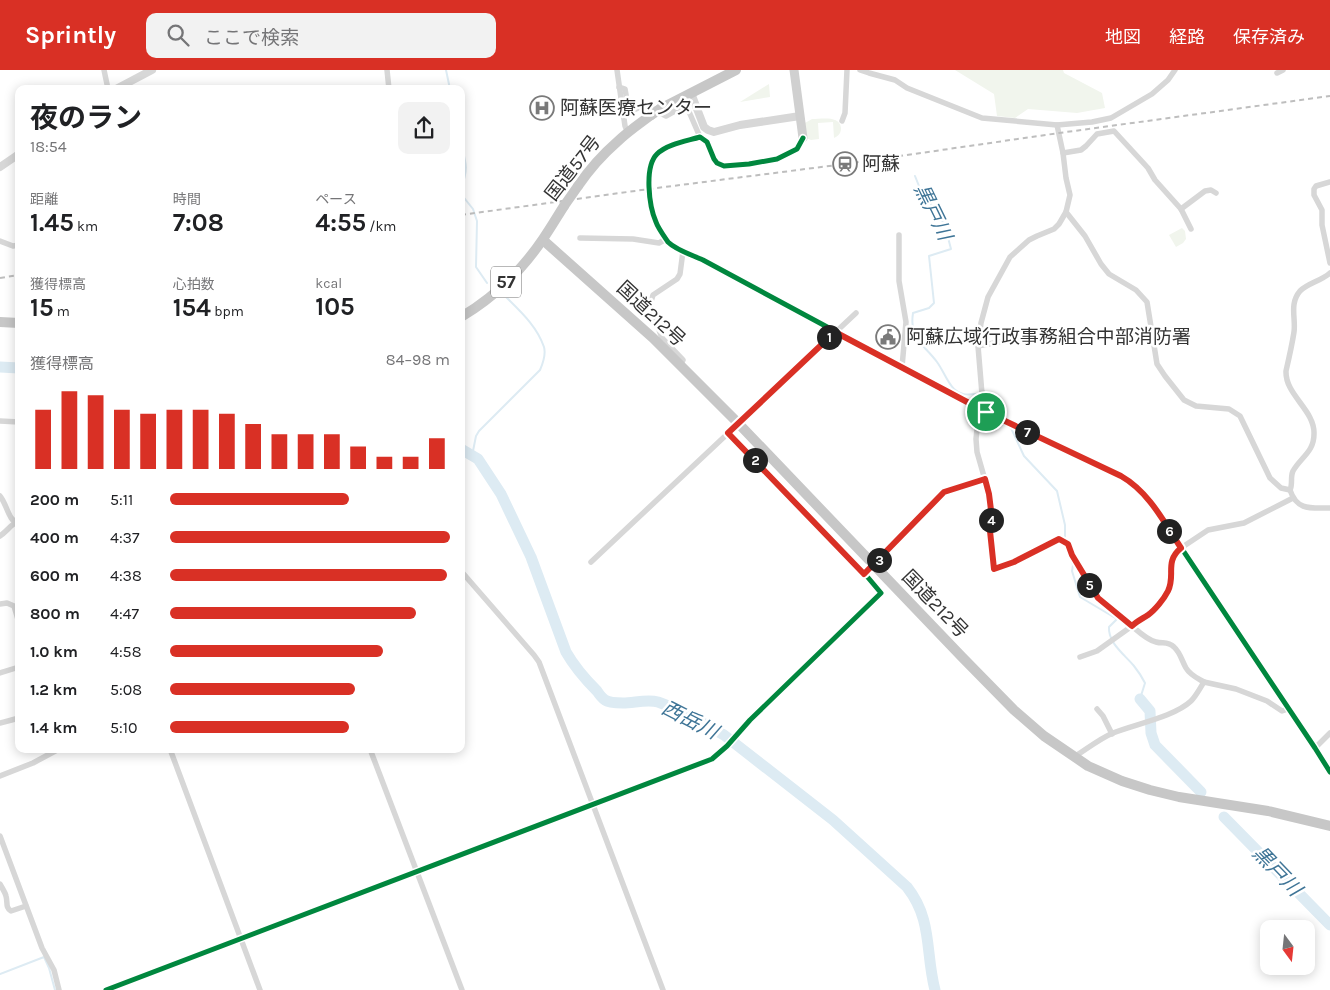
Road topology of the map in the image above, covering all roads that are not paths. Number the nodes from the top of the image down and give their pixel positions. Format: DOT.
graph roads {
  1 [pos="104,70"];
  2 [pos="152,70"];
  3 [pos="387,70"];
  4 [pos="617,70"];
  5 [pos="736,70"];
  6 [pos="794,70"];
  7 [pos="847,70"];
  8 [pos="860,70"];
  9 [pos="1175,70"];
  10 [pos="107,85"];
  11 [pos="124,85"];
  12 [pos="389,85"];
  13 [pos="619,87"];
  14 [pos="691,93"];
  15 [pos="800,116"];
  16 [pos="842,121"];
  17 [pos="1057,125"];
  18 [pos="628,132"];
  19 [pos="700,138"];
  20 [pos="803,138"];
  21 [pos="1063,153"];
  22 [pos="15,157"];
  23 [pos="0,167"];
  24 [pos="1330,182"];
  25 [pos="1216,194"];
  26 [pos="1181,209"];
  27 [pos="1066,212"];
  28 [pos="1191,229"];
  29 [pos="899,235"];
  30 [pos="580,238"];
  31 [pos="666,239"];
  32 [pos="543,240"];
  33 [pos="0,242"];
  34 [pos="15,246"];
  35 [pos="684,251"];
  36 [pos="1330,263"];
  37 [pos="1330,273"];
  38 [pos="856,313"];
  39 [pos="465,314"];
  40 [pos="0,322"];
  41 [pos="15,323"];
  42 [pos="835,332"];
  43 [pos="1047,333"];
  44 [pos="978,346"];
  45 [pos="680,365"];
  46 [pos="902,367"];
  47 [pos="986,412"];
  48 [pos="0,422"];
  49 [pos="15,422"];
  50 [pos="738,423"];
  51 [pos="728,433"];
  52 [pos="985,479"];
  53 [pos="1290,490"];
  54 [pos="0,496"];
  55 [pos="1293,498"];
  56 [pos="1330,508"];
  57 [pos="15,522"];
  58 [pos="15,525"];
  59 [pos="0,536"];
  60 [pos="1181,548"];
  61 [pos="591,562"];
  62 [pos="874,565"];
  63 [pos="864,574"];
  64 [pos="465,576"];
  65 [pos="0,604"];
  66 [pos="15,609"];
  67 [pos="1132,626"];
  68 [pos="1080,657"];
  69 [pos="15,668"];
  70 [pos="0,673"];
  71 [pos="1204,682"];
  72 [pos="1097,709"];
  73 [pos="1288,709"];
  74 [pos="15,719"];
  75 [pos="0,723"];
  76 [pos="1330,733"];
  77 [pos="1112,734"];
  78 [pos="1315,748"];
  79 [pos="52,753"];
  80 [pos="171,753"];
  81 [pos="372,753"];
  82 [pos="1074,758"];
  83 [pos="1330,772"];
  84 [pos="0,776"];
  85 [pos="592,804"];
  86 [pos="1330,826"];
  87 [pos="0,836"];
  88 [pos="416,871"];
  89 [pos="0,884"];
  90 [pos="26,906"];
  91 [pos="241,939"];
  92 [pos="59,990"];
  93 [pos="106,990"];
  94 [pos="260,990"];
  95 [pos="462,990"];
  96 [pos="663,990"];
  1 -- 10 [label="street"];
  2 -- 11 [label="street"];
  3 -- 12 [label="street"];
  4 -- 13 [label="street"];
  5 -- 14 [label="highway, 国道57号 / 57"];
  6 -- 15 [label="main road"];
  7 -- 16 [label="street"];
  8 -- 17 [label="street"];
  9 -- 17 [label="street"];
  13 -- 18 [label="street"];
  13 -- 19 [label="street"];
  14 -- 15 [label="street"];
  14 -- 18 [label="highway, 国道57号 / 57, bridge"];
  15 -- 20 [label="main road"];
  17 -- 21 [label="street"];
  18 -- 32 [label="highway, 国道57号 / 57, bridge"];
  19 -- 20 [label="street"];
  19 -- 31 [label="street"];
  21 -- 26 [label="street"];
  21 -- 27 [label="street"];
  22 -- 23 [label="street"];
  24 -- 36 [label="street"];
  25 -- 26 [label="street"];
  26 -- 28 [label="street"];
  27 -- 44 [label="street"];
  27 -- 53 [label="street"];
  29 -- 46 [label="street"];
  30 -- 31 [label="street"];
  31 -- 35 [label="street"];
  32 -- 39 [label="highway, 国道57号 / 57"];
  32 -- 45 [label="highway, 国道212号"];
  33 -- 34 [label="street"];
  35 -- 42 [label="street"];
  35 -- 45 [label="street"];
  37 -- 53 [label="street"];
  38 -- 42 [label="street"];
  40 -- 41 [label="highway"];
  42 -- 46 [label="street"];
  42 -- 50 [label="street"];
  43 -- 44 [label="street"];
  44 -- 47 [label="street"];
  45 -- 50 [label="highway, 国道212号"];
  46 -- 47 [label="street"];
  47 -- 52 [label="street"];
  47 -- 60 [label="street"];
  48 -- 49 [label="street"];
  50 -- 51 [label="street"];
  50 -- 62 [label="highway, 国道212号"];
  51 -- 61 [label="street"];
  51 -- 63 [label="street"];
  52 -- 62 [label="street"];
  52 -- 67 [label="street"];
  53 -- 55 [label="street"];
  54 -- 57 [label="street"];
  55 -- 56 [label="street"];
  55 -- 60 [label="street"];
  58 -- 59 [label="street"];
  60 -- 67 [label="street"];
  60 -- 73 [label="street"];
  62 -- 63 [label="street"];
  62 -- 82 [label="highway, 国道212号"];
  63 -- 85 [label="street"];
  64 -- 85 [label="street"];
  65 -- 66 [label="street"];
  67 -- 68 [label="street"];
  67 -- 71 [label="street"];
  69 -- 70 [label="street"];
  71 -- 73 [label="street"];
  71 -- 77 [label="street"];
  72 -- 77 [label="street"];
  73 -- 78 [label="street"];
  74 -- 75 [label="street"];
  76 -- 78 [label="street"];
  77 -- 82 [label="street"];
  78 -- 83 [label="street"];
  79 -- 84 [label="street"];
  80 -- 91 [label="street"];
  81 -- 88 [label="street"];
  82 -- 86 [label="highway, 国道212号"];
  85 -- 88 [label="street"];
  85 -- 96 [label="street"];
  87 -- 90 [label="street"];
  88 -- 91 [label="street"];
  88 -- 95 [label="street"];
  89 -- 90 [label="street"];
  90 -- 92 [label="street"];
  91 -- 93 [label="street"];
  91 -- 94 [label="street"];
}
